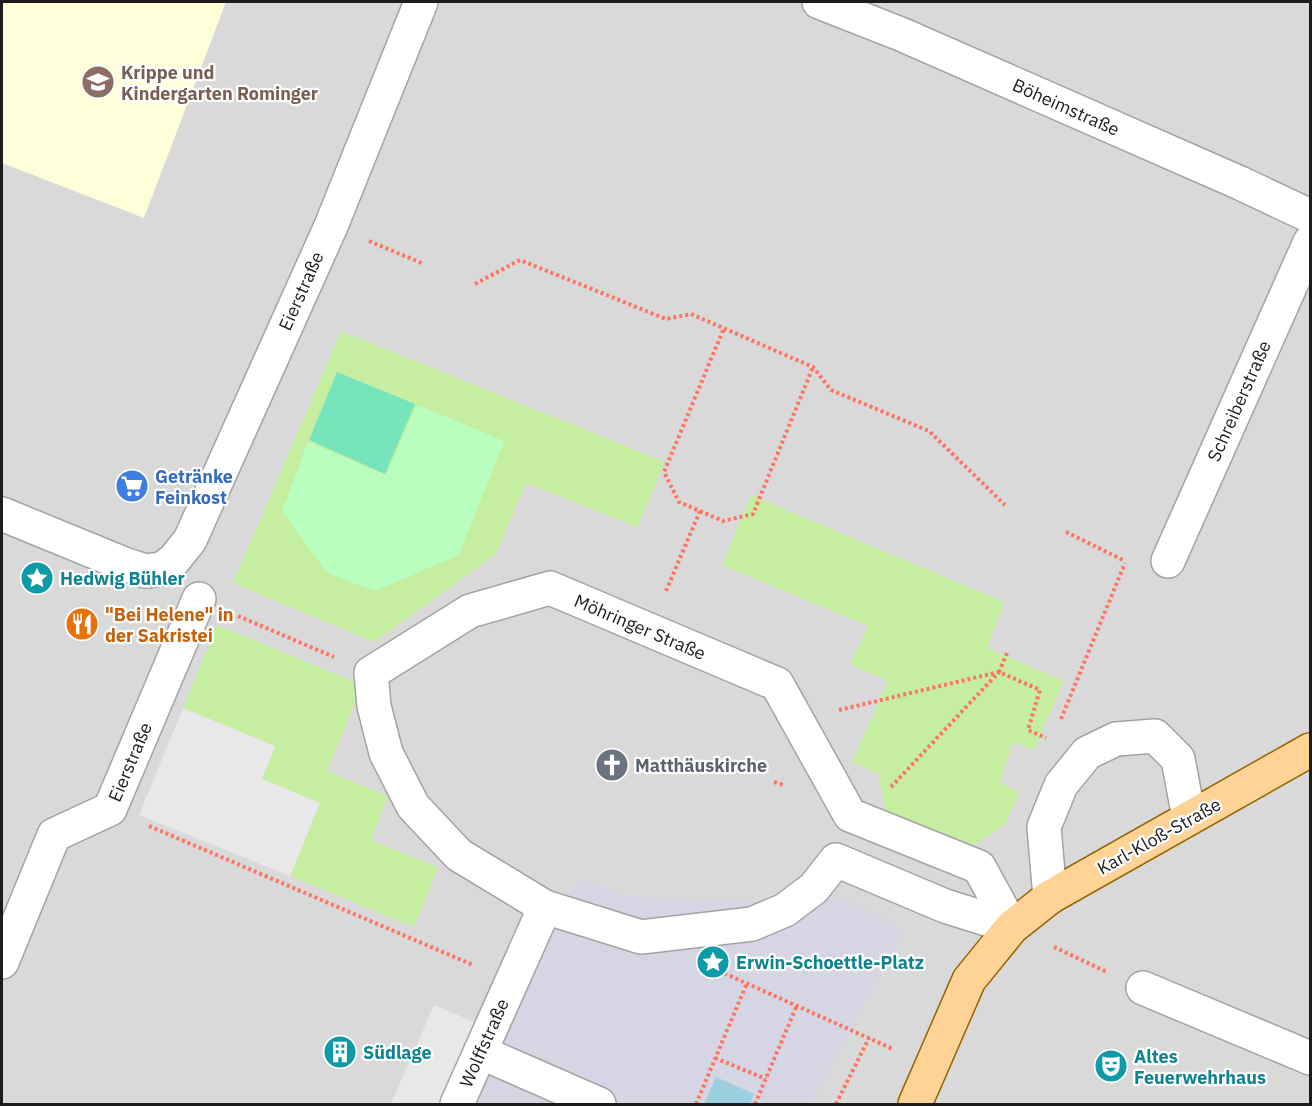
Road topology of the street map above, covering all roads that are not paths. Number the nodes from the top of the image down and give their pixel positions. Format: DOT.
graph roads {
  1 [pos="421,2"];
  2 [pos="819,2"];
  3 [pos="1311,216"];
  4 [pos="1311,242"];
  5 [pos="2,514"];
  6 [pos="1168,561"];
  7 [pos="199,599"];
  8 [pos="1311,750"];
  9 [pos="855,817"];
  10 [pos="1189,818"];
  11 [pos="836,860"];
  12 [pos="1050,897"];
  13 [pos="545,907"];
  14 [pos="1012,927"];
  15 [pos="2,962"];
  16 [pos="1143,988"];
  17 [pos="480,1052"];
  18 [pos="1311,1058"];
  19 [pos="457,1104"];
  20 [pos="599,1104"];
  21 [pos="915,1104"];
  1 -- 5 [label="street, Eierstraße"];
  2 -- 3 [label="street, Böheimstraße"];
  4 -- 6 [label="street, Schreiberstraße"];
  7 -- 15 [label="street, Eierstraße"];
  8 -- 10 [label="main road, Karl-Kloß-Straße"];
  9 -- 11 [label="street"];
  9 -- 13 [label="street, Möhringer Straße"];
  9 -- 14 [label="street"];
  10 -- 12 [label="main road, Karl-Kloß-Straße"];
  10 -- 12 [label="street"];
  11 -- 13 [label="street"];
  11 -- 14 [label="street"];
  12 -- 14 [label="main road, Karl-Kloß-Straße"];
  13 -- 17 [label="street, Wolffstraße"];
  14 -- 21 [label="main road"];
  16 -- 18 [label="street"];
  17 -- 19 [label="street, Wolffstraße"];
  17 -- 20 [label="street"];
}
